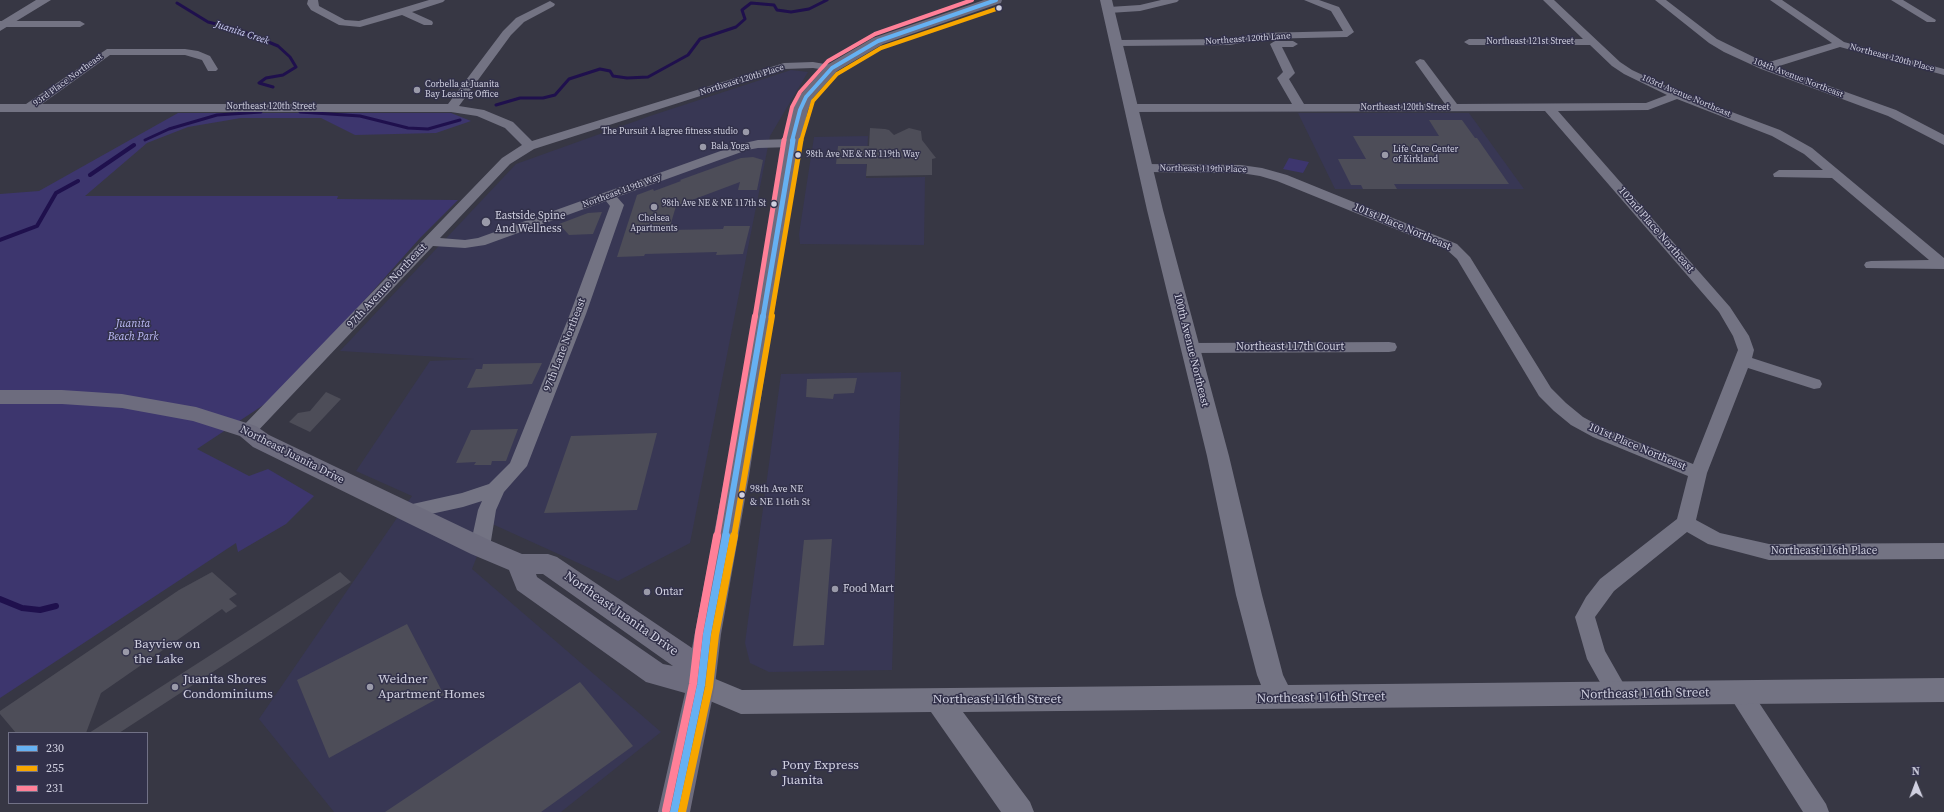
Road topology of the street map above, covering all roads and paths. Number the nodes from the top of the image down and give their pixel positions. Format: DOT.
graph roads {
  1 [pos="45,0"];
  2 [pos="313,0"];
  3 [pos="440,0"];
  4 [pos="996,0"];
  5 [pos="1174,0"];
  6 [pos="1309,0"];
  7 [pos="1548,0"];
  8 [pos="1660,0"];
  9 [pos="1775,0"];
  10 [pos="1896,0"];
  11 [pos="550,4"];
  12 [pos="1108,5"];
  13 [pos="405,12"];
  14 [pos="1931,20"];
  15 [pos="428,23"];
  16 [pos="80,24"];
  17 [pos="1,26"];
  18 [pos="1469,42"];
  19 [pos="1592,42"];
  20 [pos="1116,43"];
  21 [pos="1303,44"];
  22 [pos="1840,44"];
  23 [pos="1420,62"];
  24 [pos="1765,67"];
  25 [pos="832,68"];
  26 [pos="212,69"];
  27 [pos="1944,72"];
  28 [pos="1677,95"];
  29 [pos="1300,107"];
  30 [pos="0,108"];
  31 [pos="29,108"];
  32 [pos="451,108"];
  33 [pos="1132,108"];
  34 [pos="1454,108"];
  35 [pos="1550,108"];
  36 [pos="1944,142"];
  37 [pos="792,143"];
  38 [pos="530,146"];
  39 [pos="1145,168"];
  40 [pos="1262,172"];
  41 [pos="1779,174"];
  42 [pos="1836,174"];
  43 [pos="608,196"];
  44 [pos="429,241"];
  45 [pos="1871,265"];
  46 [pos="1944,265"];
  47 [pos="1389,347"];
  48 [pos="1191,348"];
  49 [pos="1744,360"];
  50 [pos="1814,384"];
  51 [pos="0,397"];
  52 [pos="248,431"];
  53 [pos="1698,473"];
  54 [pos="496,489"];
  55 [pos="408,512"];
  56 [pos="1686,523"];
  57 [pos="480,547"];
  58 [pos="1944,551"];
  59 [pos="701,685"];
  60 [pos="1944,690"];
  61 [pos="1740,693"];
  62 [pos="1619,695"];
  63 [pos="1280,698"];
  64 [pos="938,700"];
  65 [pos="674,812"];
  66 [pos="1019,812"];
  67 [pos="1817,812"];
  1 -- 17 [label="street"];
  2 -- 13 [label="street"];
  3 -- 13 [label="street"];
  4 -- 25 [label="main road"];
  5 -- 12 [label="street"];
  6 -- 20 [label="street, Northeast 120th Lane"];
  7 -- 19 [label="street, 103rd Avenue Northeast"];
  8 -- 24 [label="street, 104th Avenue Northeast"];
  9 -- 22 [label="street"];
  10 -- 14 [label="street"];
  11 -- 32 [label="street"];
  12 -- 20 [label="street, 100th Avenue Northeast"];
  13 -- 15 [label="street"];
  16 -- 17 [label="street"];
  18 -- 19 [label="street, Northeast 121st Street"];
  19 -- 28 [label="street, 103rd Avenue Northeast"];
  20 -- 33 [label="street, 100th Avenue Northeast"];
  21 -- 29 [label="street"];
  22 -- 24 [label="street"];
  22 -- 27 [label="street, Northeast 120th Place"];
  23 -- 34 [label="street"];
  24 -- 36 [label="street, 104th Avenue Northeast"];
  25 -- 37 [label="main road"];
  25 -- 38 [label="street, Northeast 120th Place"];
  26 -- 31 [label="street, 93rd Place Northeast"];
  28 -- 35 [label="street, Northeast 120th Street"];
  28 -- 42 [label="street, 103rd Avenue Northeast"];
  29 -- 33 [label="street, Northeast 120th Street"];
  29 -- 34 [label="street, Northeast 120th Street"];
  30 -- 31 [label="street, Northeast 120th Street"];
  31 -- 32 [label="street, Northeast 120th Street"];
  32 -- 38 [label="street, Northeast 120th Street"];
  33 -- 39 [label="street, 100th Avenue Northeast"];
  34 -- 35 [label="street, Northeast 120th Street"];
  35 -- 49 [label="street, 102nd Place Northeast"];
  37 -- 43 [label="street, Northeast 119th Way"];
  37 -- 59 [label="main road"];
  38 -- 44 [label="street, 97th Avenue Northeast"];
  39 -- 40 [label="street, Northeast 119th Place"];
  39 -- 48 [label="street, 100th Avenue Northeast"];
  40 -- 53 [label="street, 101st Place Northeast"];
  41 -- 42 [label="street"];
  42 -- 46 [label="street, 103rd Avenue Northeast"];
  43 -- 44 [label="street, Northeast 119th Way"];
  43 -- 54 [label="street, 97th Lane Northeast"];
  44 -- 52 [label="street, 97th Avenue Northeast"];
  45 -- 46 [label="street"];
  47 -- 48 [label="street, Northeast 117th Court"];
  48 -- 63 [label="street, 100th Avenue Northeast"];
  49 -- 50 [label="street"];
  49 -- 53 [label="street, 102nd Place Northeast"];
  51 -- 52 [label="main road, Northeast Juanita Drive"];
  52 -- 55 [label="main road, Northeast Juanita Drive"];
  53 -- 56 [label="street, 101st Place Northeast"];
  54 -- 55 [label="street, 97th Lane Northeast"];
  54 -- 57 [label="street, 97th Lane Northeast"];
  55 -- 57 [label="main road, Northeast Juanita Drive"];
  56 -- 58 [label="street, Northeast 116th Place"];
  56 -- 62 [label="street"];
  57 -- 59 [label="main road, Northeast Juanita Drive"];
  59 -- 64 [label="street, Northeast 116th Street"];
  59 -- 65 [label="main road"];
  60 -- 61 [label="street, Northeast 116th Street"];
  61 -- 62 [label="street, Northeast 116th Street"];
  61 -- 67 [label="street"];
  62 -- 63 [label="street, Northeast 116th Street"];
  63 -- 64 [label="street, Northeast 116th Street"];
  64 -- 66 [label="street"];
}
